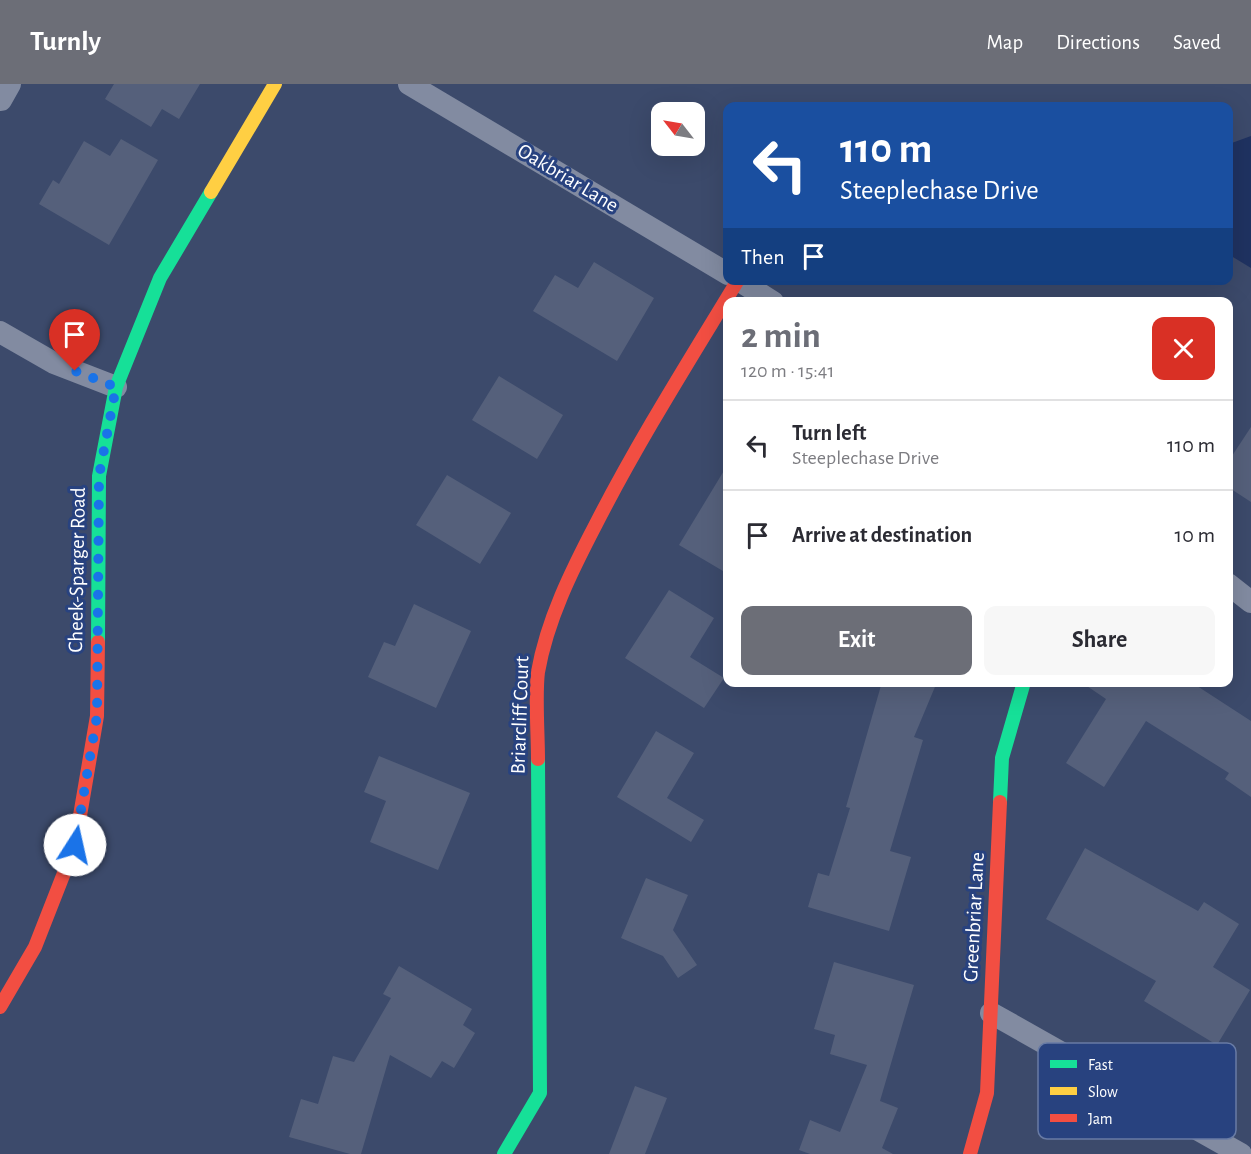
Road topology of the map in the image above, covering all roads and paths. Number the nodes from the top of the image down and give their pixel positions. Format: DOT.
graph roads {
  1 [pos="10,84"];
  2 [pos="275,84"];
  3 [pos="408,84"];
  4 [pos="1,100"];
  5 [pos="723,271"];
  6 [pos="746,285"];
  7 [pos="765,297"];
  8 [pos="723,305"];
  9 [pos="0,332"];
  10 [pos="116,387"];
  11 [pos="1233,588"];
  12 [pos="1251,602"];
  13 [pos="1023,687"];
  14 [pos="0,1007"];
  15 [pos="991,1013"];
  16 [pos="1044,1043"];
  17 [pos="1214,1139"];
  18 [pos="504,1154"];
  19 [pos="970,1154"];
  20 [pos="1241,1154"];
  1 -- 4 [label="street"];
  2 -- 10 [label="street, Cheek-Sparger Road"];
  3 -- 5 [label="street, Oakbriar Lane"];
  6 -- 7 [label="street"];
  8 -- 18 [label="street, Briarcliff Court"];
  9 -- 10 [label="street"];
  10 -- 14 [label="street, Cheek-Sparger Road"];
  11 -- 12 [label="street"];
  13 -- 15 [label="street, Greenbriar Lane"];
  15 -- 16 [label="street"];
  15 -- 19 [label="street, Greenbriar Lane"];
  17 -- 20 [label="street"];
}
